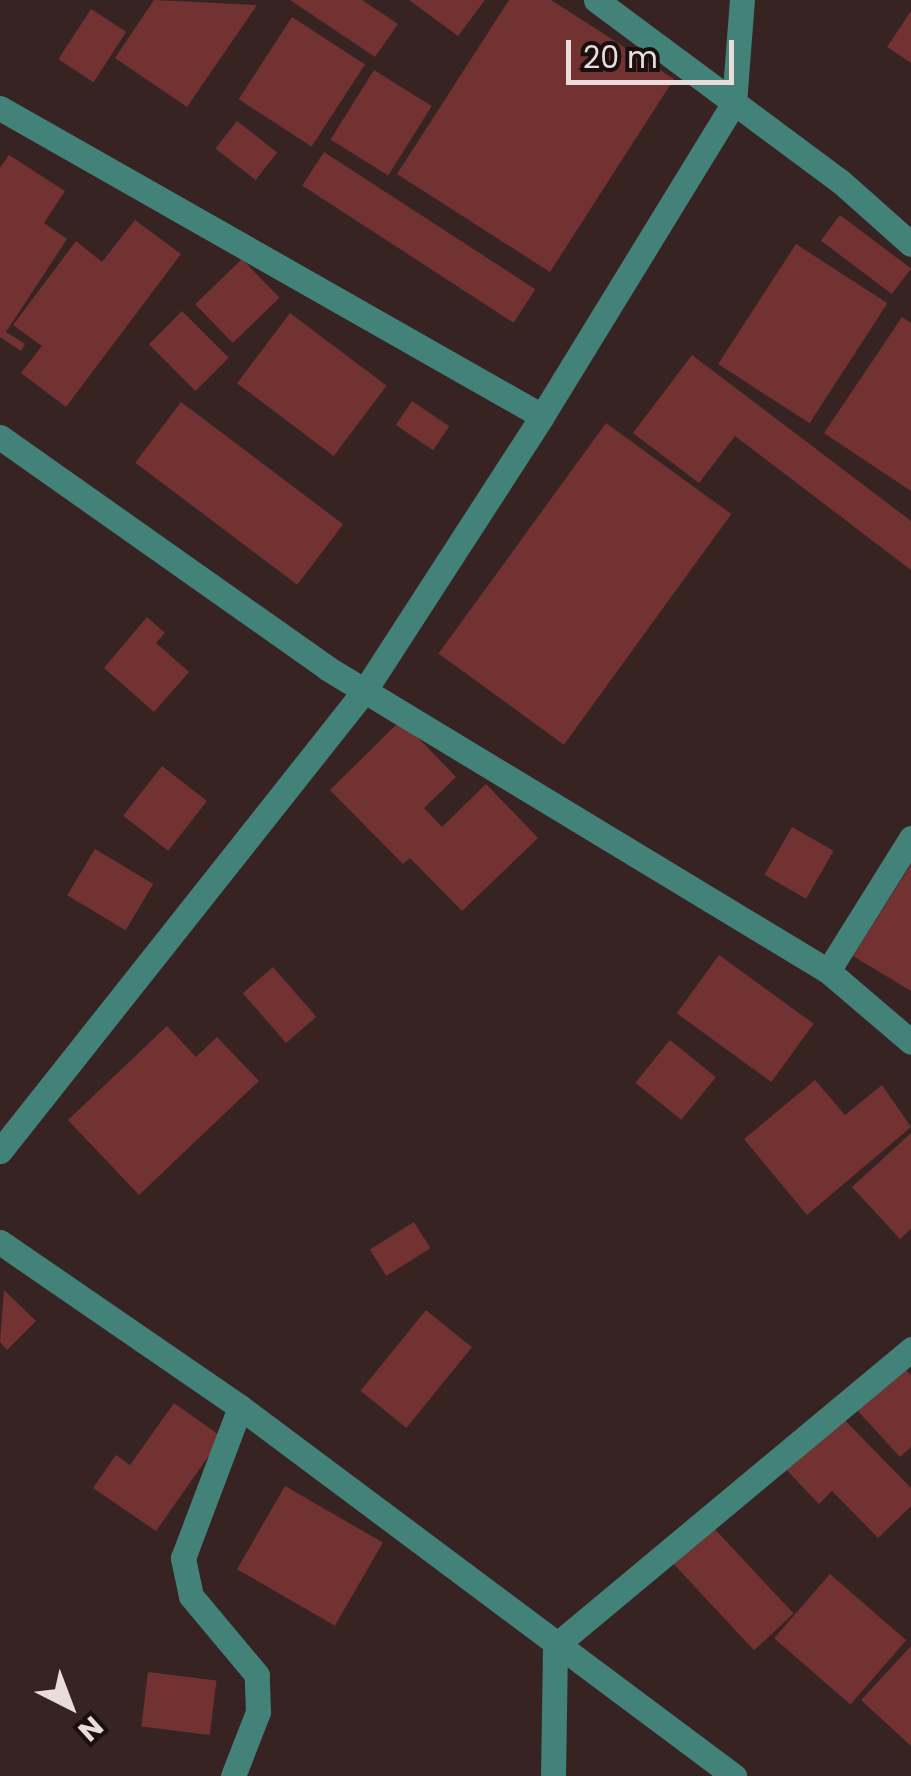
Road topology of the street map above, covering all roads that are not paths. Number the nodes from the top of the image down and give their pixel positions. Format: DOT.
graph roads {
  1 [pos="596,0"];
  2 [pos="742,0"];
  3 [pos="734,103"];
  4 [pos="0,108"];
  5 [pos="911,244"];
  6 [pos="542,416"];
  7 [pos="0,436"];
  8 [pos="365,690"];
  9 [pos="911,838"];
  10 [pos="828,971"];
  11 [pos="911,1042"];
  12 [pos="0,1151"];
  13 [pos="0,1242"];
  14 [pos="910,1352"];
  15 [pos="240,1407"];
  16 [pos="555,1646"];
  17 [pos="233,1776"];
  18 [pos="553,1776"];
  19 [pos="734,1776"];
  1 -- 3 [label="street"];
  2 -- 3 [label="street"];
  3 -- 5 [label="street"];
  3 -- 6 [label="street"];
  4 -- 6 [label="street"];
  6 -- 8 [label="street"];
  7 -- 8 [label="street"];
  8 -- 10 [label="street"];
  8 -- 12 [label="street"];
  9 -- 10 [label="street"];
  10 -- 11 [label="street"];
  13 -- 15 [label="street"];
  14 -- 16 [label="street"];
  15 -- 16 [label="street"];
  15 -- 17 [label="street"];
  16 -- 18 [label="street"];
  16 -- 19 [label="street"];
}
